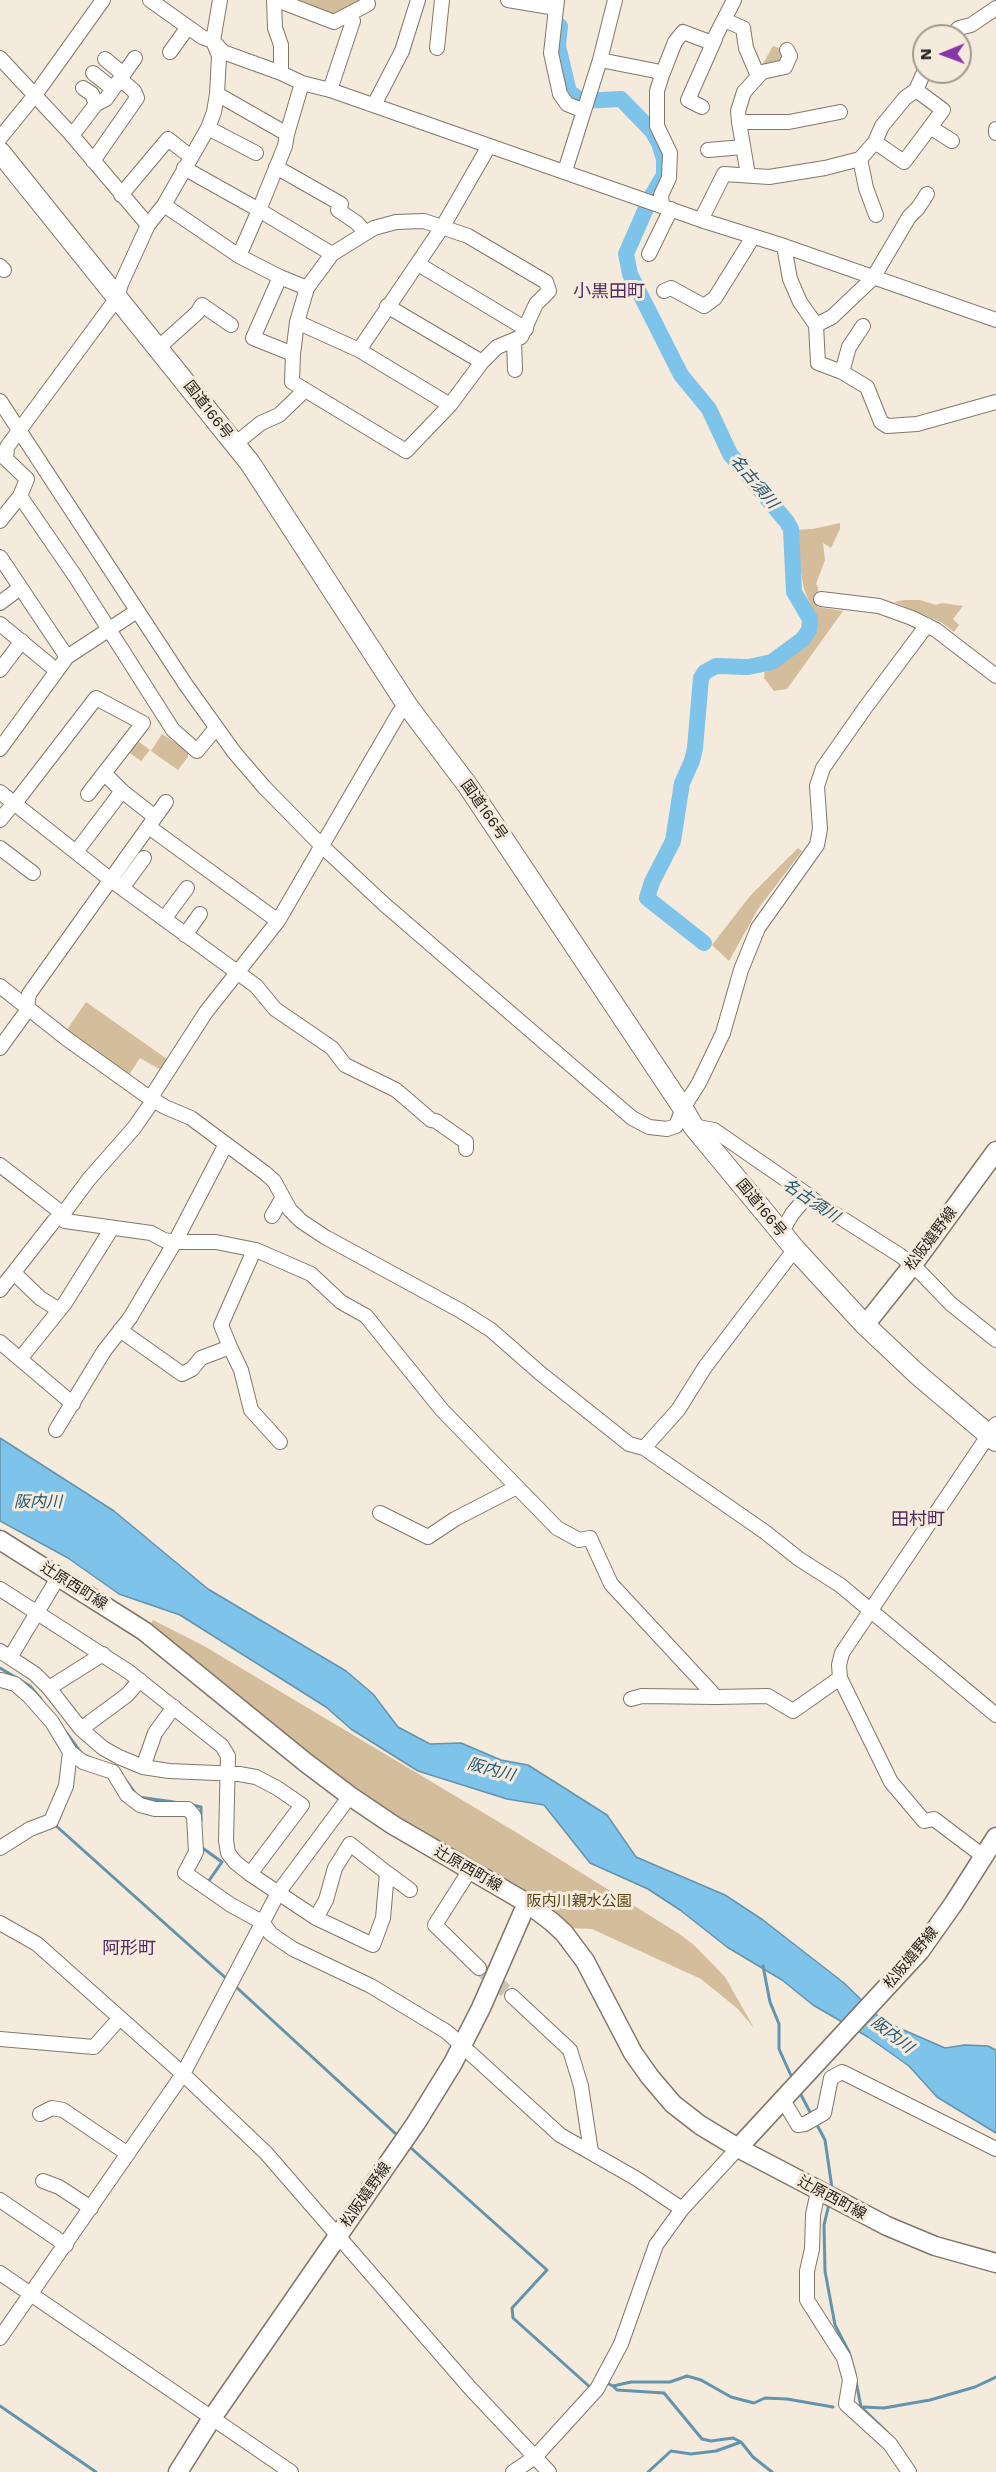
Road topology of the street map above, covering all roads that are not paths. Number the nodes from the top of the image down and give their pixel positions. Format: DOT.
graph roads {
  1 [pos="103,0"];
  2 [pos="150,0"];
  3 [pos="219,0"];
  4 [pos="275,0"];
  5 [pos="382,0"];
  6 [pos="418,0"];
  7 [pos="442,0"];
  8 [pos="508,0"];
  9 [pos="615,0"];
  10 [pos="734,0"];
  11 [pos="369,2"];
  12 [pos="556,4"];
  13 [pos="996,8"];
  14 [pos="724,20"];
  15 [pos="353,21"];
  16 [pos="972,24"];
  17 [pos="188,27"];
  18 [pos="714,39"];
  19 [pos="213,41"];
  20 [pos="437,48"];
  21 [pos="787,50"];
  22 [pos="170,52"];
  23 [pos="0,58"];
  24 [pos="105,58"];
  25 [pos="135,58"];
  26 [pos="600,60"];
  27 [pos="93,73"];
  28 [pos="281,73"];
  29 [pos="662,75"];
  30 [pos="758,76"];
  31 [pos="119,80"];
  32 [pos="302,83"];
  33 [pos="918,84"];
  34 [pos="83,88"];
  35 [pos="330,90"];
  36 [pos="915,90"];
  37 [pos="217,94"];
  38 [pos="35,95"];
  39 [pos="96,104"];
  40 [pos="374,105"];
  41 [pos="702,106"];
  42 [pos="584,110"];
  43 [pos="840,112"];
  44 [pos="740,122"];
  45 [pos="930,127"];
  46 [pos="208,128"];
  47 [pos="70,133"];
  48 [pos="286,134"];
  49 [pos="0,138"];
  50 [pos="952,141"];
  51 [pos="875,142"];
  52 [pos="489,146"];
  53 [pos="743,147"];
  54 [pos="708,150"];
  55 [pos="0,152"];
  56 [pos="256,153"];
  57 [pos="860,159"];
  58 [pos="93,161"];
  59 [pos="188,163"];
  60 [pos="276,167"];
  61 [pos="566,171"];
  62 [pos="748,175"];
  63 [pos="927,194"];
  64 [pos="122,195"];
  65 [pos="164,204"];
  66 [pos="663,206"];
  67 [pos="259,210"];
  68 [pos="876,215"];
  69 [pos="701,220"];
  70 [pos="148,225"];
  71 [pos="443,226"];
  72 [pos="366,233"];
  73 [pos="753,237"];
  74 [pos="784,246"];
  75 [pos="332,254"];
  76 [pos="650,254"];
  77 [pos="239,256"];
  78 [pos="418,264"];
  79 [pos="280,278"];
  80 [pos="873,278"];
  81 [pos="307,288"];
  82 [pos="664,291"];
  83 [pos="117,298"];
  84 [pos="387,306"];
  85 [pos="996,320"];
  86 [pos="297,322"];
  87 [pos="231,325"];
  88 [pos="816,325"];
  89 [pos="863,326"];
  90 [pos="526,329"];
  91 [pos="514,340"];
  92 [pos="158,348"];
  93 [pos="359,350"];
  94 [pos="293,354"];
  95 [pos="482,362"];
  96 [pos="515,370"];
  97 [pos="842,372"];
  98 [pos="304,390"];
  99 [pos="0,401"];
  100 [pos="996,402"];
  101 [pos="450,405"];
  102 [pos="19,431"];
  103 [pos="235,444"];
  104 [pos="3,460"];
  105 [pos="20,496"];
  106 [pos="0,521"];
  107 [pos="0,557"];
  108 [pos="20,588"];
  109 [pos="821,599"];
  110 [pos="0,603"];
  111 [pos="138,611"];
  112 [pos="0,624"];
  113 [pos="927,625"];
  114 [pos="108,629"];
  115 [pos="21,641"];
  116 [pos="67,657"];
  117 [pos="0,670"];
  118 [pos="57,671"];
  119 [pos="996,676"];
  120 [pos="407,705"];
  121 [pos="216,728"];
  122 [pos="0,749"];
  123 [pos="104,773"];
  124 [pos="122,791"];
  125 [pos="0,792"];
  126 [pos="88,794"];
  127 [pos="166,802"];
  128 [pos="15,803"];
  129 [pos="0,820"];
  130 [pos="152,822"];
  131 [pos="322,846"];
  132 [pos="0,848"];
  133 [pos="76,852"];
  134 [pos="144,858"];
  135 [pos="33,873"];
  136 [pos="111,880"];
  137 [pos="123,888"];
  138 [pos="187,888"];
  139 [pos="200,914"];
  140 [pos="164,919"];
  141 [pos="278,921"];
  142 [pos="185,935"];
  143 [pos="236,972"];
  144 [pos="0,986"];
  145 [pos="28,1007"];
  146 [pos="0,1048"];
  147 [pos="153,1098"];
  148 [pos="683,1108"];
  149 [pos="693,1126"];
  150 [pos="226,1144"];
  151 [pos="466,1149"];
  152 [pos="996,1151"];
  153 [pos="0,1165"];
  154 [pos="283,1197"];
  155 [pos="806,1197"];
  156 [pos="63,1214"];
  157 [pos="272,1216"];
  158 [pos="112,1228"];
  159 [pos="781,1233"];
  160 [pos="175,1242"];
  161 [pos="795,1249"];
  162 [pos="256,1250"];
  163 [pos="912,1266"];
  164 [pos="14,1273"];
  165 [pos="0,1290"];
  166 [pos="59,1310"];
  167 [pos="865,1325"];
  168 [pos="120,1330"];
  169 [pos="996,1340"];
  170 [pos="0,1342"];
  171 [pos="230,1347"];
  172 [pos="20,1359"];
  173 [pos="73,1404"];
  174 [pos="57,1430"];
  175 [pos="993,1433"];
  176 [pos="280,1442"];
  177 [pos="644,1448"];
  178 [pos="517,1487"];
  179 [pos="380,1513"];
  180 [pos="0,1540"];
  181 [pos="59,1576"];
  182 [pos="0,1589"];
  183 [pos="871,1611"];
  184 [pos="37,1612"];
  185 [pos="5,1653"];
  186 [pos="103,1654"];
  187 [pos="840,1678"];
  188 [pos="0,1680"];
  189 [pos="140,1680"];
  190 [pos="49,1688"];
  191 [pos="716,1697"];
  192 [pos="631,1699"];
  193 [pos="174,1707"];
  194 [pos="996,1715"];
  195 [pos="81,1730"];
  196 [pos="76,1757"];
  197 [pos="143,1767"];
  198 [pos="228,1773"];
  199 [pos="350,1796"];
  200 [pos="996,1837"];
  201 [pos="0,1848"];
  202 [pos="982,1856"];
  203 [pos="470,1870"];
  204 [pos="387,1873"];
  205 [pos="250,1874"];
  206 [pos="410,1890"];
  207 [pos="278,1893"];
  208 [pos="527,1903"];
  209 [pos="316,1918"];
  210 [pos="262,1922"];
  211 [pos="0,1923"];
  212 [pos="479,1968"];
  213 [pos="512,1996"];
  214 [pos="119,2019"];
  215 [pos="0,2039"];
  216 [pos="462,2045"];
  217 [pos="183,2074"];
  218 [pos="783,2100"];
  219 [pos="40,2114"];
  220 [pos="738,2148"];
  221 [pos="996,2149"];
  222 [pos="591,2152"];
  223 [pos="128,2154"];
  224 [pos="43,2181"];
  225 [pos="818,2191"];
  226 [pos="0,2200"];
  227 [pos="91,2208"];
  228 [pos="682,2209"];
  229 [pos="339,2234"];
  230 [pos="66,2245"];
  231 [pos="996,2263"];
  232 [pos="0,2273"];
  233 [pos="30,2294"];
  234 [pos="0,2338"];
  235 [pos="212,2418"];
  236 [pos="535,2457"];
  237 [pos="178,2472"];
  238 [pos="291,2472"];
  239 [pos="513,2472"];
  240 [pos="549,2472"];
  241 [pos="909,2472"];
  1 -- 38 [label="street"];
  2 -- 17 [label="street"];
  3 -- 19 [label="street"];
  4 -- 11 [label="street"];
  4 -- 28 [label="street"];
  5 -- 11 [label="street"];
  6 -- 40 [label="street"];
  7 -- 20 [label="street"];
  8 -- 12 [label="street"];
  9 -- 26 [label="street"];
  10 -- 14 [label="street"];
  12 -- 42 [label="street"];
  13 -- 16 [label="street"];
  14 -- 18 [label="street"];
  14 -- 30 [label="street"];
  15 -- 35 [label="street"];
  17 -- 19 [label="street"];
  17 -- 22 [label="street"];
  18 -- 29 [label="street"];
  18 -- 41 [label="street"];
  19 -- 28 [label="street"];
  19 -- 37 [label="street"];
  21 -- 30 [label="street"];
  23 -- 38 [label="street"];
  24 -- 31 [label="street"];
  25 -- 31 [label="street"];
  26 -- 29 [label="street"];
  26 -- 42 [label="street"];
  27 -- 31 [label="street"];
  28 -- 32 [label="street"];
  29 -- 66 [label="street"];
  30 -- 44 [label="street"];
  31 -- 39 [label="street"];
  31 -- 58 [label="street"];
  32 -- 35 [label="street"];
  32 -- 48 [label="street"];
  33 -- 36 [label="street"];
  34 -- 39 [label="street"];
  35 -- 40 [label="street"];
  36 -- 45 [label="street"];
  36 -- 51 [label="street"];
  37 -- 46 [label="street"];
  37 -- 48 [label="street"];
  38 -- 47 [label="street"];
  38 -- 49 [label="street"];
  39 -- 47 [label="street"];
  40 -- 52 [label="street"];
  42 -- 61 [label="street"];
  43 -- 44 [label="street"];
  44 -- 53 [label="street"];
  45 -- 50 [label="street"];
  45 -- 51 [label="street"];
  46 -- 56 [label="street"];
  46 -- 59 [label="street"];
  47 -- 58 [label="street"];
  48 -- 60 [label="street"];
  51 -- 57 [label="street"];
  52 -- 61 [label="street"];
  52 -- 71 [label="street"];
  53 -- 54 [label="street"];
  53 -- 62 [label="street"];
  55 -- 83 [label="highway, 国道166号"];
  57 -- 62 [label="street"];
  57 -- 68 [label="street"];
  58 -- 64 [label="street"];
  59 -- 64 [label="street"];
  59 -- 65 [label="street"];
  59 -- 67 [label="street"];
  60 -- 67 [label="street"];
  60 -- 72 [label="street"];
  61 -- 66 [label="street"];
  62 -- 69 [label="street"];
  63 -- 80 [label="street"];
  64 -- 70 [label="street"];
  65 -- 70 [label="street"];
  65 -- 77 [label="street"];
  66 -- 69 [label="street"];
  66 -- 76 [label="street"];
  67 -- 75 [label="street"];
  67 -- 77 [label="street"];
  69 -- 73 [label="street"];
  70 -- 83 [label="street"];
  71 -- 72 [label="street"];
  71 -- 78 [label="street"];
  71 -- 90 [label="street"];
  72 -- 75 [label="street"];
  73 -- 74 [label="street"];
  73 -- 82 [label="street"];
  74 -- 80 [label="street"];
  74 -- 88 [label="street"];
  75 -- 81 [label="street"];
  77 -- 79 [label="street"];
  78 -- 84 [label="street"];
  78 -- 90 [label="street"];
  79 -- 81 [label="street"];
  79 -- 94 [label="street"];
  80 -- 85 [label="street"];
  80 -- 88 [label="street"];
  81 -- 86 [label="street"];
  83 -- 92 [label="highway, 国道166号"];
  83 -- 102 [label="street"];
  84 -- 93 [label="street"];
  84 -- 95 [label="street"];
  86 -- 93 [label="street"];
  86 -- 94 [label="street"];
  87 -- 92 [label="street"];
  88 -- 97 [label="street"];
  89 -- 97 [label="street"];
  90 -- 91 [label="street"];
  91 -- 95 [label="street"];
  91 -- 96 [label="street"];
  92 -- 103 [label="highway, 国道166号"];
  93 -- 101 [label="street"];
  94 -- 98 [label="street"];
  95 -- 101 [label="street"];
  97 -- 100 [label="street"];
  98 -- 101 [label="street"];
  98 -- 103 [label="street"];
  99 -- 102 [label="street"];
  102 -- 104 [label="street"];
  102 -- 111 [label="street"];
  103 -- 120 [label="highway, 国道166号"];
  104 -- 105 [label="street"];
  105 -- 106 [label="street"];
  105 -- 114 [label="street"];
  107 -- 108 [label="street"];
  108 -- 110 [label="street"];
  108 -- 116 [label="street"];
  109 -- 113 [label="street"];
  111 -- 114 [label="street"];
  111 -- 121 [label="street"];
  112 -- 115 [label="street"];
  113 -- 119 [label="street"];
  113 -- 148 [label="street"];
  114 -- 116 [label="street"];
  114 -- 121 [label="street"];
  115 -- 117 [label="street"];
  115 -- 118 [label="street"];
  116 -- 118 [label="street"];
  118 -- 122 [label="street"];
  120 -- 131 [label="street"];
  120 -- 148 [label="highway, 国道166号"];
  121 -- 131 [label="street"];
  123 -- 124 [label="street"];
  123 -- 126 [label="street"];
  123 -- 128 [label="street"];
  124 -- 130 [label="street"];
  124 -- 133 [label="street"];
  125 -- 128 [label="street"];
  127 -- 130 [label="street"];
  128 -- 129 [label="street"];
  128 -- 133 [label="street"];
  130 -- 136 [label="street"];
  130 -- 141 [label="street"];
  131 -- 141 [label="street"];
  131 -- 148 [label="street"];
  132 -- 135 [label="street"];
  133 -- 136 [label="street"];
  134 -- 137 [label="street"];
  136 -- 137 [label="street"];
  136 -- 145 [label="street"];
  137 -- 140 [label="street"];
  138 -- 140 [label="street"];
  139 -- 142 [label="street"];
  140 -- 142 [label="street"];
  141 -- 143 [label="street"];
  142 -- 143 [label="street"];
  143 -- 147 [label="street"];
  143 -- 151 [label="street"];
  144 -- 145 [label="street"];
  145 -- 146 [label="street"];
  145 -- 147 [label="street"];
  147 -- 150 [label="street"];
  147 -- 156 [label="street"];
  148 -- 149 [label="highway, 国道166号"];
  149 -- 155 [label="street"];
  149 -- 159 [label="highway, 国道166号"];
  150 -- 154 [label="street"];
  150 -- 160 [label="street"];
  152 -- 163 [label="main road, 松阪嬉野線"];
  153 -- 156 [label="street"];
  154 -- 157 [label="street"];
  154 -- 177 [label="street"];
  155 -- 159 [label="street"];
  155 -- 163 [label="street"];
  156 -- 158 [label="street"];
  156 -- 164 [label="street"];
  158 -- 160 [label="street"];
  158 -- 166 [label="street"];
  159 -- 161 [label="highway, 国道166号"];
  160 -- 162 [label="street"];
  160 -- 168 [label="street"];
  161 -- 167 [label="highway, 国道166号"];
  161 -- 177 [label="street"];
  162 -- 171 [label="street"];
  162 -- 178 [label="street"];
  163 -- 167 [label="main road, 松阪嬉野線"];
  163 -- 169 [label="street"];
  164 -- 165 [label="street"];
  164 -- 166 [label="street"];
  166 -- 172 [label="street"];
  167 -- 175 [label="highway, 国道166号"];
  168 -- 171 [label="street"];
  168 -- 173 [label="street"];
  170 -- 172 [label="street"];
  171 -- 176 [label="street"];
  172 -- 173 [label="street"];
  173 -- 174 [label="street"];
  175 -- 183 [label="street"];
  177 -- 183 [label="street"];
  178 -- 179 [label="street"];
  178 -- 191 [label="street"];
  180 -- 181 [label="main road, 辻原西町線"];
  181 -- 184 [label="street"];
  181 -- 199 [label="main road, 辻原西町線"];
  182 -- 184 [label="street"];
  183 -- 187 [label="street"];
  183 -- 194 [label="street"];
  184 -- 185 [label="street"];
  184 -- 186 [label="street"];
  185 -- 190 [label="street"];
  186 -- 189 [label="street"];
  186 -- 190 [label="street"];
  187 -- 191 [label="street"];
  187 -- 202 [label="street"];
  188 -- 196 [label="street"];
  189 -- 193 [label="street"];
  189 -- 195 [label="street"];
  190 -- 195 [label="street"];
  191 -- 192 [label="street"];
  193 -- 197 [label="street"];
  193 -- 198 [label="street"];
  195 -- 197 [label="street"];
  196 -- 201 [label="street"];
  196 -- 210 [label="street"];
  197 -- 198 [label="street"];
  198 -- 205 [label="street"];
  198 -- 205 [label="street"];
  199 -- 203 [label="main road, 辻原西町線"];
  199 -- 207 [label="street"];
  200 -- 202 [label="main road, 松阪嬉野線"];
  202 -- 218 [label="main road, 松阪嬉野線"];
  203 -- 208 [label="main road, 辻原西町線"];
  203 -- 212 [label="street"];
  204 -- 206 [label="street"];
  204 -- 209 [label="street"];
  204 -- 209 [label="street"];
  205 -- 207 [label="street"];
  207 -- 209 [label="street"];
  207 -- 210 [label="street"];
  208 -- 216 [label="main road, 松阪嬉野線"];
  208 -- 220 [label="main road, 辻原西町線"];
  210 -- 216 [label="street"];
  210 -- 217 [label="street"];
  211 -- 214 [label="street"];
  213 -- 222 [label="street"];
  214 -- 215 [label="street"];
  214 -- 217 [label="street"];
  216 -- 222 [label="street"];
  216 -- 229 [label="main road, 松阪嬉野線"];
  217 -- 223 [label="street"];
  217 -- 229 [label="street"];
  218 -- 220 [label="main road, 松阪嬉野線"];
  218 -- 221 [label="street"];
  219 -- 223 [label="street"];
  220 -- 225 [label="main road, 辻原西町線"];
  220 -- 228 [label="street"];
  222 -- 228 [label="street"];
  223 -- 227 [label="street"];
  224 -- 227 [label="street"];
  225 -- 231 [label="main road, 辻原西町線"];
  225 -- 241 [label="street"];
  226 -- 230 [label="street"];
  227 -- 230 [label="street"];
  228 -- 236 [label="street"];
  229 -- 235 [label="main road, 松阪嬉野線"];
  229 -- 236 [label="street"];
  230 -- 233 [label="street"];
  232 -- 233 [label="street"];
  233 -- 234 [label="street"];
  233 -- 235 [label="street"];
  235 -- 237 [label="main road, 松阪嬉野線"];
  235 -- 238 [label="street"];
  236 -- 239 [label="street"];
  236 -- 240 [label="street"];
}
